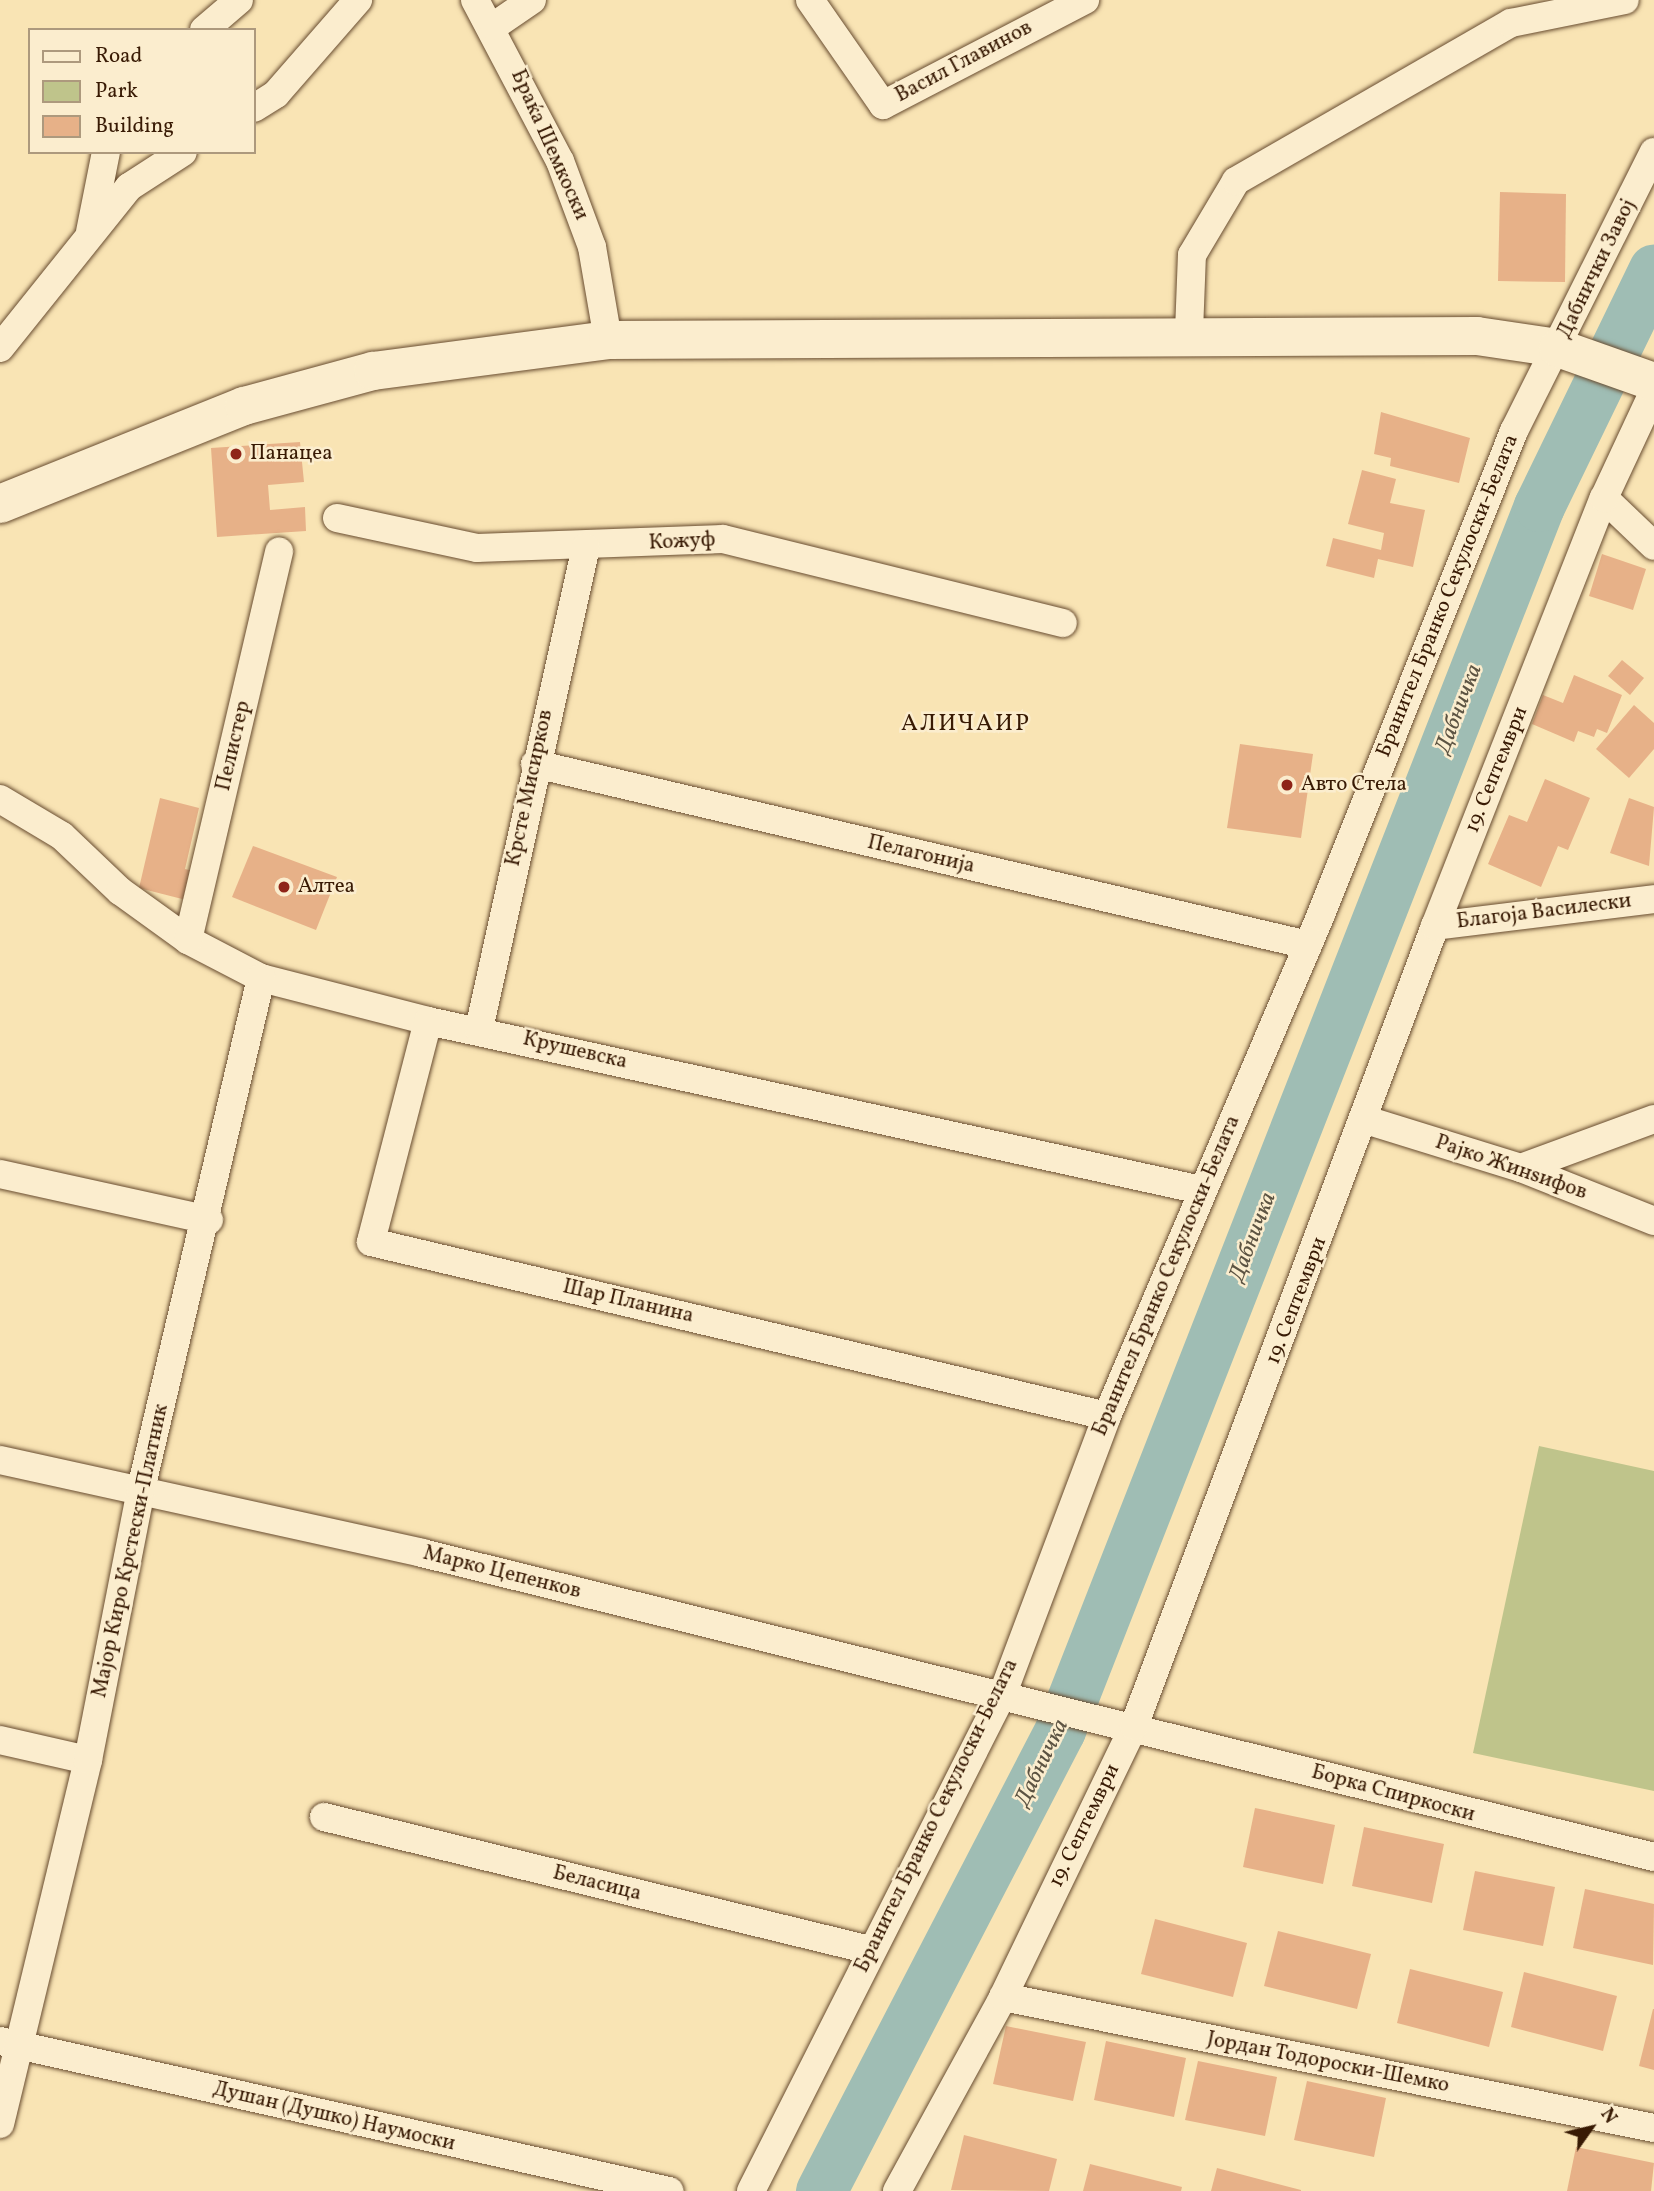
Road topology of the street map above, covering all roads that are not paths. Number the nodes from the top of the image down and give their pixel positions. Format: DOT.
graph roads {
  1 [pos="239,0"];
  2 [pos="358,0"];
  3 [pos="475,0"];
  4 [pos="532,0"];
  5 [pos="810,0"];
  6 [pos="1085,0"];
  7 [pos="1625,0"];
  8 [pos="494,26"];
  9 [pos="206,28"];
  10 [pos="256,107"];
  11 [pos="1654,152"];
  12 [pos="106,154"];
  13 [pos="180,154"];
  14 [pos="90,232"];
  15 [pos="1189,332"];
  16 [pos="608,340"];
  17 [pos="0,348"];
  18 [pos="1558,348"];
  19 [pos="1654,382"];
  20 [pos="1654,391"];
  21 [pos="1604,498"];
  22 [pos="0,504"];
  23 [pos="337,518"];
  24 [pos="1654,546"];
  25 [pos="586,548"];
  26 [pos="279,552"];
  27 [pos="1063,623"];
  28 [pos="534,764"];
  29 [pos="0,799"];
  30 [pos="1654,899"];
  31 [pos="1435,926"];
  32 [pos="188,940"];
  33 [pos="1308,946"];
  34 [pos="261,978"];
  35 [pos="428,1021"];
  36 [pos="479,1030"];
  37 [pos="1654,1119"];
  38 [pos="1366,1120"];
  39 [pos="1521,1168"];
  40 [pos="0,1174"];
  41 [pos="1201,1191"];
  42 [pos="209,1220"];
  43 [pos="1654,1221"];
  44 [pos="1107,1416"];
  45 [pos="0,1460"];
  46 [pos="141,1489"];
  47 [pos="1003,1693"];
  48 [pos="1134,1726"];
  49 [pos="0,1740"];
  50 [pos="88,1760"];
  51 [pos="324,1817"];
  52 [pos="1654,1857"];
  53 [pos="870,1950"];
  54 [pos="1003,1997"];
  55 [pos="9,2043"];
  56 [pos="0,2124"];
  57 [pos="1654,2128"];
  58 [pos="669,2191"];
  59 [pos="751,2191"];
  60 [pos="898,2191"];
  1 -- 9 [label="street"];
  2 -- 10 [label="street"];
  3 -- 8 [label="street, Браќа Шемкоски"];
  4 -- 8 [label="street"];
  5 -- 6 [label="street, Васил Главинов"];
  7 -- 15 [label="street"];
  8 -- 16 [label="street, Браќа Шемкоски"];
  11 -- 18 [label="street, Дабнички Завој"];
  12 -- 14 [label="street"];
  13 -- 14 [label="street"];
  14 -- 17 [label="street"];
  15 -- 16 [label="main road"];
  15 -- 18 [label="main road"];
  16 -- 22 [label="main road"];
  18 -- 19 [label="main road"];
  18 -- 33 [label="street, Бранител Бранко Секулоски-Белата"];
  20 -- 21 [label="street, 19. Септември"];
  21 -- 24 [label="street"];
  21 -- 31 [label="street, 19. Септември"];
  23 -- 25 [label="street, Кожуф"];
  25 -- 27 [label="street, Кожуф"];
  25 -- 28 [label="street, Крсте Мисирков"];
  26 -- 32 [label="street, Пелистер"];
  28 -- 33 [label="street, Пелагонија"];
  28 -- 36 [label="street, Крсте Мисирков"];
  29 -- 32 [label="street, Крушевска"];
  30 -- 31 [label="street, Благоја Василески"];
  31 -- 38 [label="street, 19. Септември"];
  32 -- 34 [label="street, Крушевска"];
  33 -- 41 [label="street, Бранител Бранко Секулоски-Белата"];
  34 -- 35 [label="street, Крушевска"];
  34 -- 42 [label="street, Мајор Киро Крстески-Платник"];
  35 -- 36 [label="street, Крушевска"];
  35 -- 44 [label="street, Шар Планина"];
  36 -- 41 [label="street, Крушевска"];
  37 -- 39 [label="street"];
  38 -- 39 [label="street, Рајко Жинѕифов"];
  38 -- 48 [label="street, 19. Септември"];
  39 -- 43 [label="street, Рајко Жинѕифов"];
  40 -- 42 [label="street"];
  41 -- 44 [label="street, Бранител Бранко Секулоски-Белата"];
  42 -- 46 [label="street, Мајор Киро Крстески-Платник"];
  44 -- 47 [label="street, Бранител Бранко Секулоски-Белата"];
  45 -- 46 [label="street, Марко Цепенков"];
  46 -- 47 [label="street, Марко Цепенков"];
  46 -- 50 [label="street, Мајор Киро Крстески-Платник"];
  47 -- 48 [label="street, Марко Цепенков"];
  47 -- 53 [label="street, Бранител Бранко Секулоски-Белата"];
  48 -- 52 [label="street, Борка Спиркоски"];
  48 -- 54 [label="street, 19. Септември"];
  49 -- 50 [label="street"];
  50 -- 55 [label="street, Мајор Киро Крстески-Платник"];
  51 -- 53 [label="street, Беласица"];
  53 -- 59 [label="street, Бранител Бранко Секулоски-Белата"];
  54 -- 57 [label="street, Јордан Тодороски-Шемко"];
  54 -- 60 [label="street, 19. Септември"];
  55 -- 56 [label="street, Мајор Киро Крстески-Платник"];
  55 -- 58 [label="street, Душан (Душко) Наумоски"];
}
